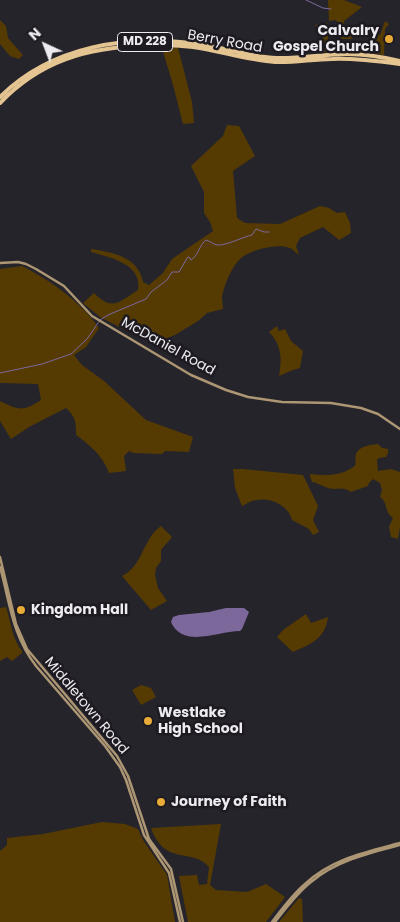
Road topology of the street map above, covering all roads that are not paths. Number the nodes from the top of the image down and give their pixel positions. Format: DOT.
graph roads {
  1 [pos="400,63"];
  2 [pos="0,97"];
  3 [pos="0,103"];
  4 [pos="0,264"];
  5 [pos="400,429"];
  6 [pos="0,556"];
  7 [pos="0,567"];
  8 [pos="92,728"];
  9 [pos="96,736"];
  10 [pos="111,754"];
  11 [pos="117,756"];
  12 [pos="400,844"];
  13 [pos="182,922"];
  14 [pos="273,922"];
  1 -- 2 [label="highway, Berry Road / MD 228"];
  1 -- 3 [label="highway, Berry Road / MD 228"];
  4 -- 5 [label="main road, McDaniel Road"];
  6 -- 8 [label="main road, Middletown Road"];
  7 -- 9 [label="main road, Middletown Road"];
  8 -- 9 [label="main road"];
  8 -- 11 [label="main road, Middletown Road"];
  9 -- 10 [label="main road, Middletown Road"];
  10 -- 11 [label="main road"];
  10 -- 13 [label="main road, Middletown Road"];
  11 -- 13 [label="main road, Middletown Road"];
  12 -- 14 [label="main road"];
}
